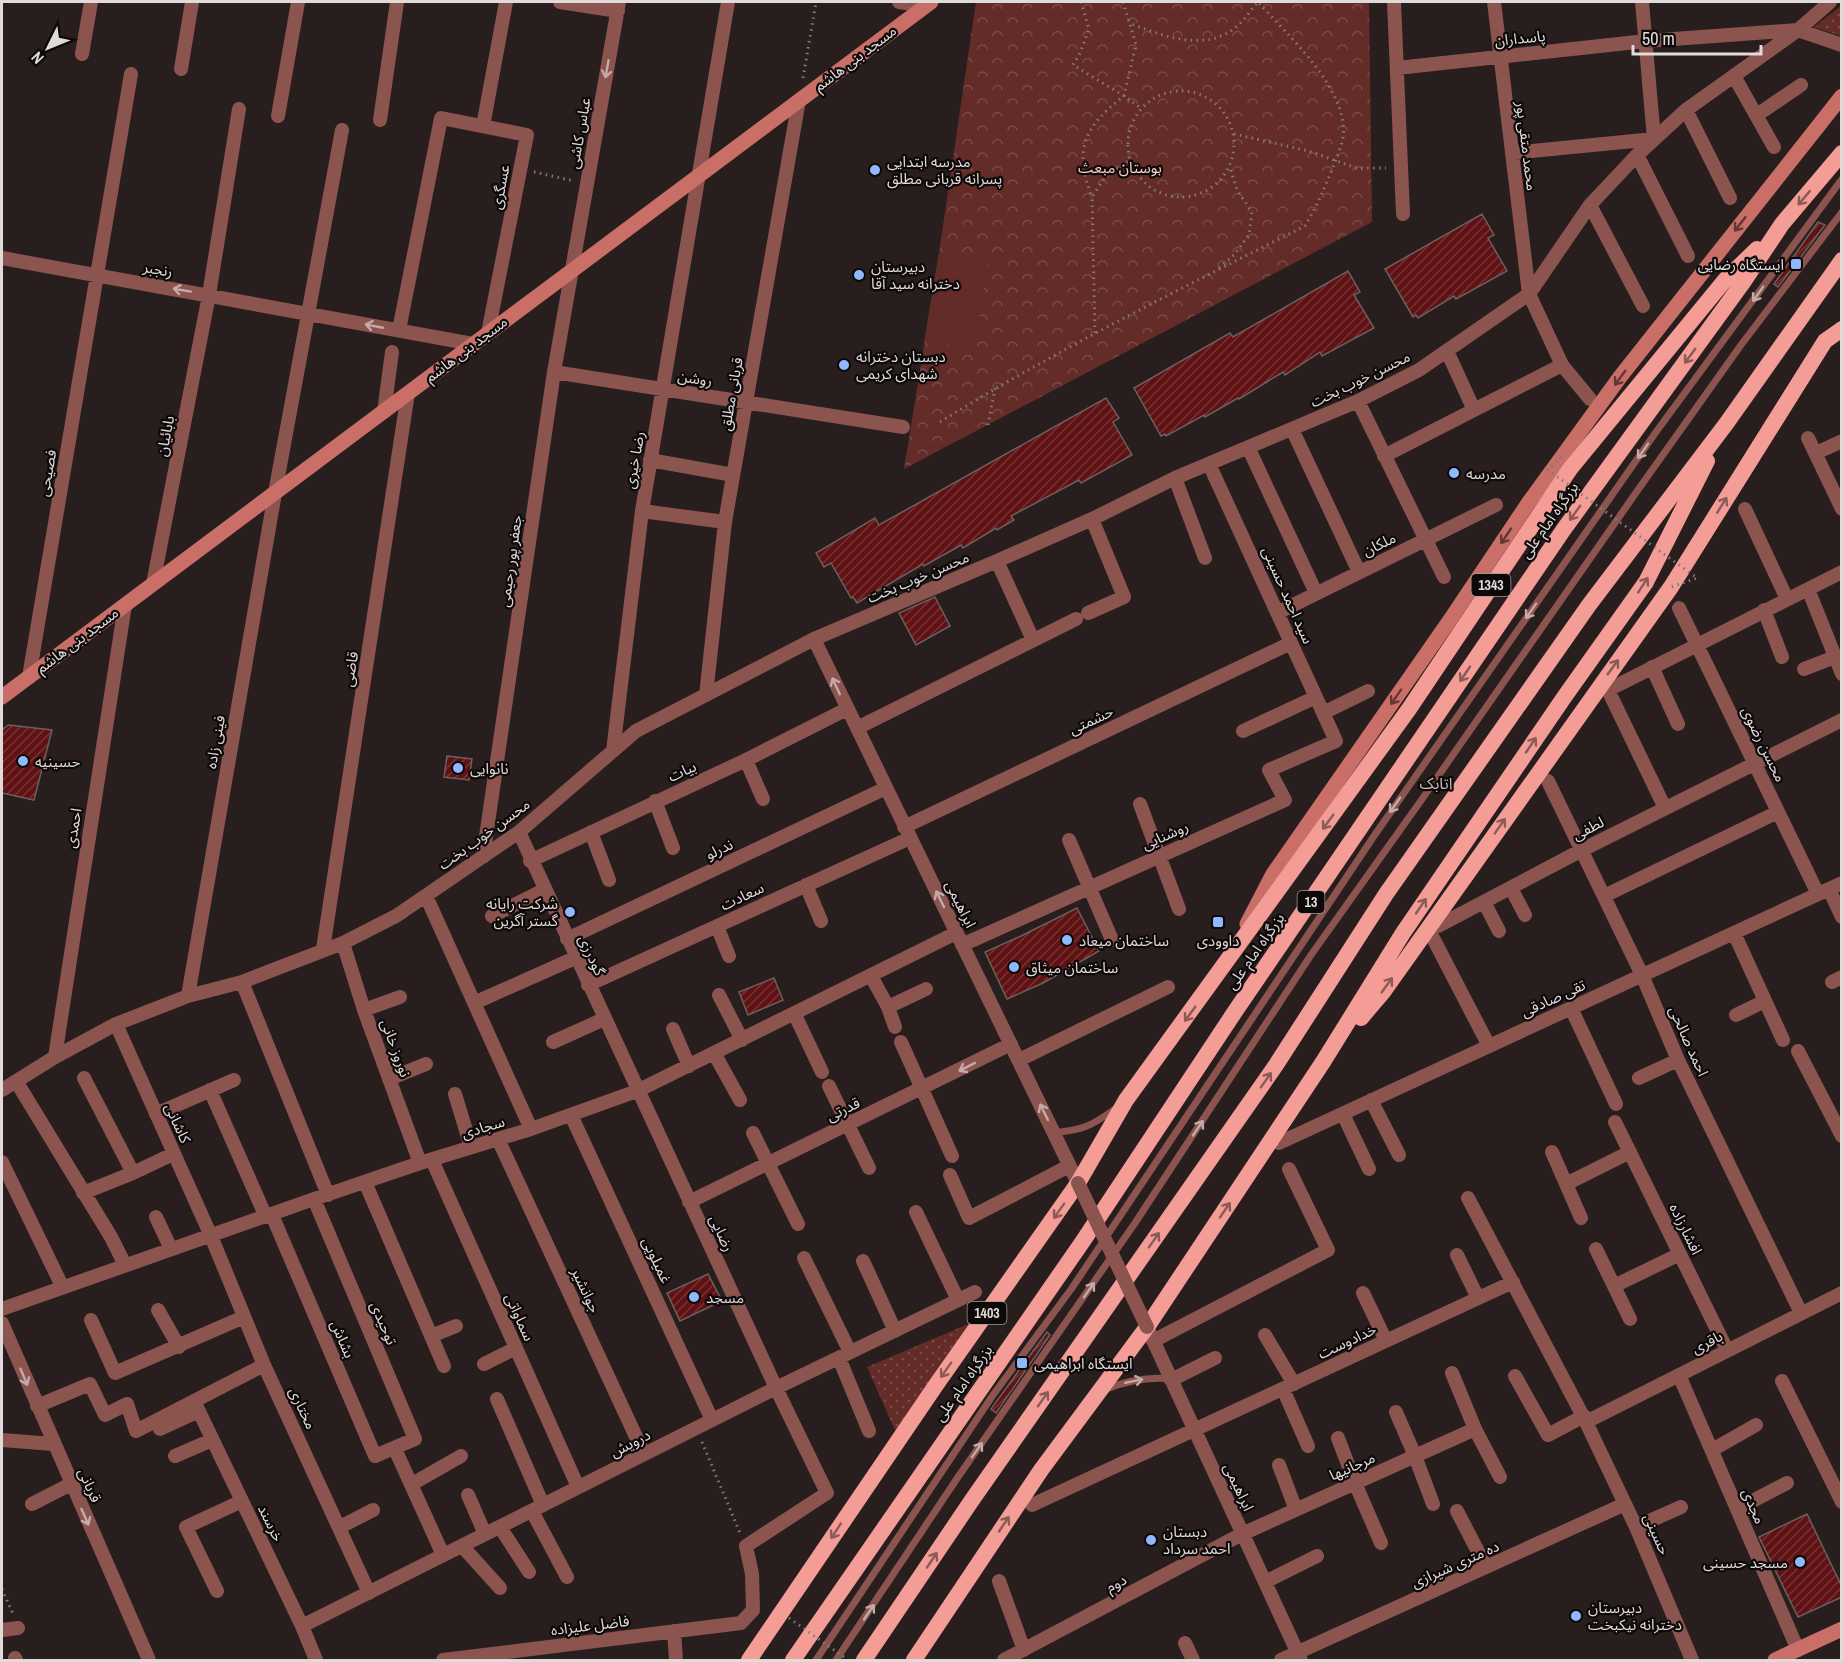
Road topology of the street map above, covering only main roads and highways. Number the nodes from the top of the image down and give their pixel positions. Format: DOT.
graph roads {
  1 [pos="928,4"];
  2 [pos="1842,96"];
  3 [pos="1842,153"];
  4 [pos="1782,224"];
  5 [pos="1842,260"];
  6 [pos="1842,329"];
  7 [pos="1726,424"];
  8 [pos="2,697"];
  9 [pos="1225,966"];
  10 [pos="1323,1062"];
  11 [pos="1842,1629"];
  12 [pos="749,1660"];
  13 [pos="793,1660"];
  14 [pos="864,1660"];
  15 [pos="914,1660"];
  16 [pos="1775,1660"];
  1 -- 8 [label="main road, مسجد بنی هاشم"];
  2 -- 9 [label="main road, one-way"];
  3 -- 4 [label="highway, بزرگراه امام علی / 13, one-way"];
  4 -- 9 [label="highway, 1343, one-way"];
  4 -- 13 [label="highway, بزرگراه امام علی / 13, one-way"];
  5 -- 7 [label="highway"];
  10 -- 6 [label="highway, one-way"];
  10 -- 7 [label="highway, one-way"];
  14 -- 7 [label="highway, one-way"];
  9 -- 12 [label="highway, 1403, one-way"];
  15 -- 10 [label="highway, one-way"];
  11 -- 16 [label="main road"];
}
